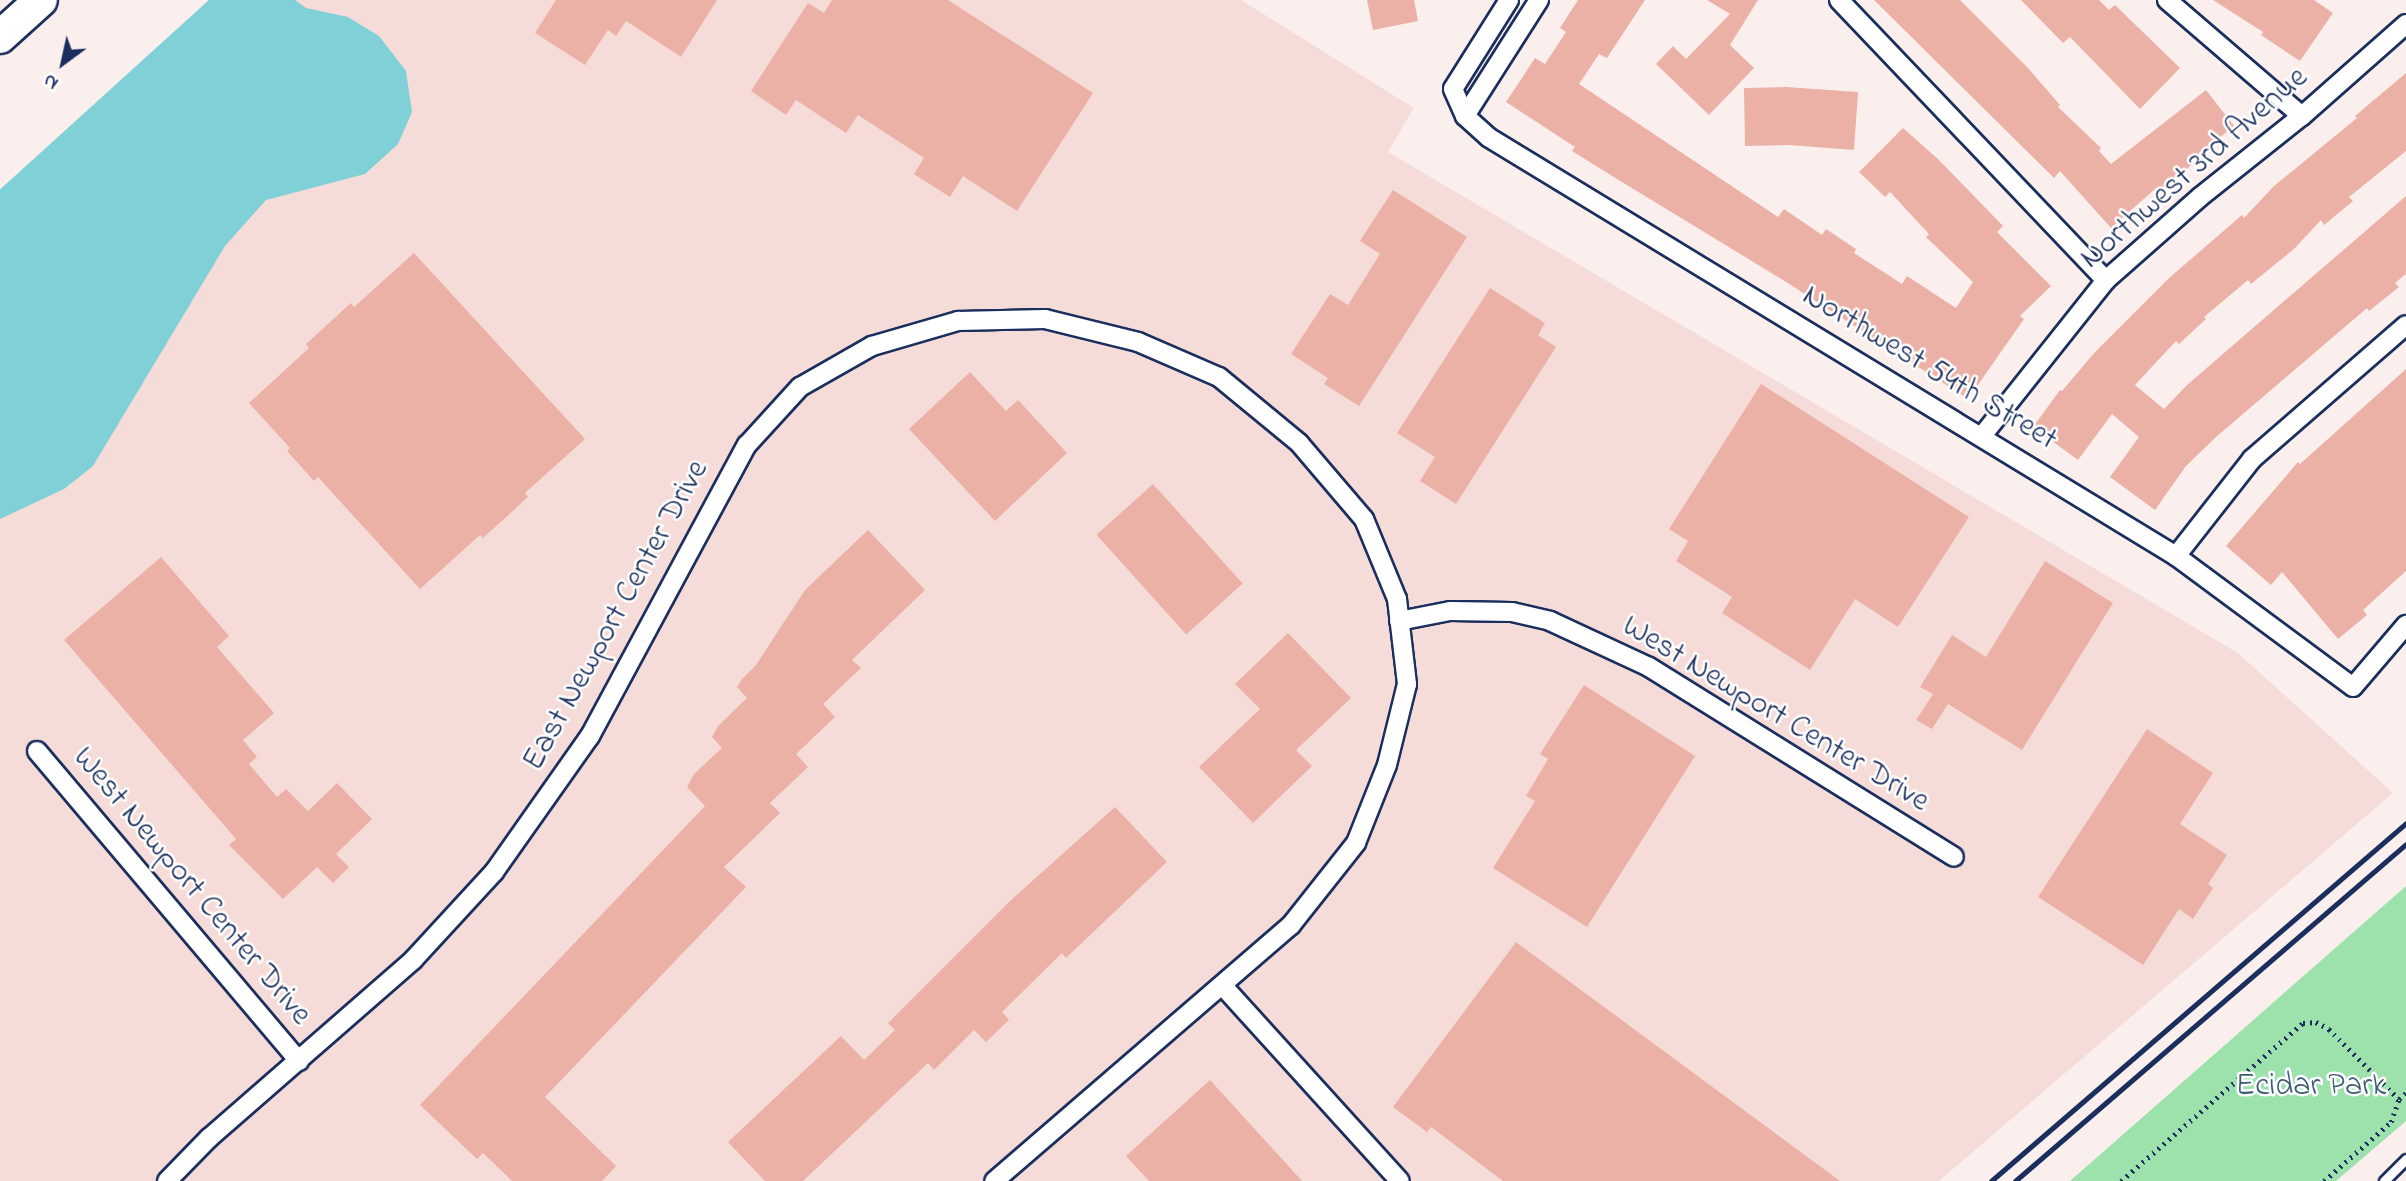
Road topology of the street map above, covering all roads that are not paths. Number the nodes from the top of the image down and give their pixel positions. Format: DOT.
graph roads {
  1 [pos="41,0"];
  2 [pos="1510,0"];
  3 [pos="1539,0"];
  4 [pos="1839,0"];
  5 [pos="2167,0"];
  6 [pos="2406,24"];
  7 [pos="0,37"];
  8 [pos="1465,116"];
  9 [pos="2302,116"];
  10 [pos="2106,280"];
  11 [pos="2406,325"];
  12 [pos="1982,436"];
  13 [pos="2176,556"];
  14 [pos="1399,621"];
  15 [pos="2406,625"];
  16 [pos="37,751"];
  17 [pos="1954,857"];
  18 [pos="1223,986"];
  19 [pos="299,1061"];
  20 [pos="2406,1158"];
  21 [pos="2385,1180"];
  22 [pos="167,1181"];
  23 [pos="993,1181"];
  24 [pos="1400,1181"];
  1 -- 7 [label="highway"];
  2 -- 8 [label="street"];
  3 -- 8 [label="street"];
  4 -- 10 [label="street"];
  5 -- 9 [label="street"];
  6 -- 9 [label="street, Northwest 3rd Avenue"];
  8 -- 12 [label="street, Northwest 54th Street"];
  9 -- 10 [label="street, Northwest 3rd Avenue"];
  10 -- 12 [label="street, Northwest 3rd Avenue"];
  11 -- 13 [label="street"];
  12 -- 13 [label="street, Northwest 54th Street"];
  13 -- 15 [label="street, Northwest 54th Street"];
  14 -- 17 [label="street, West Newport Center Drive"];
  14 -- 18 [label="street"];
  14 -- 19 [label="street, East Newport Center Drive"];
  16 -- 19 [label="street, West Newport Center Drive"];
  18 -- 23 [label="street"];
  18 -- 24 [label="street"];
  19 -- 22 [label="street, East Newport Center Drive"];
  20 -- 21 [label="lane"];
}
